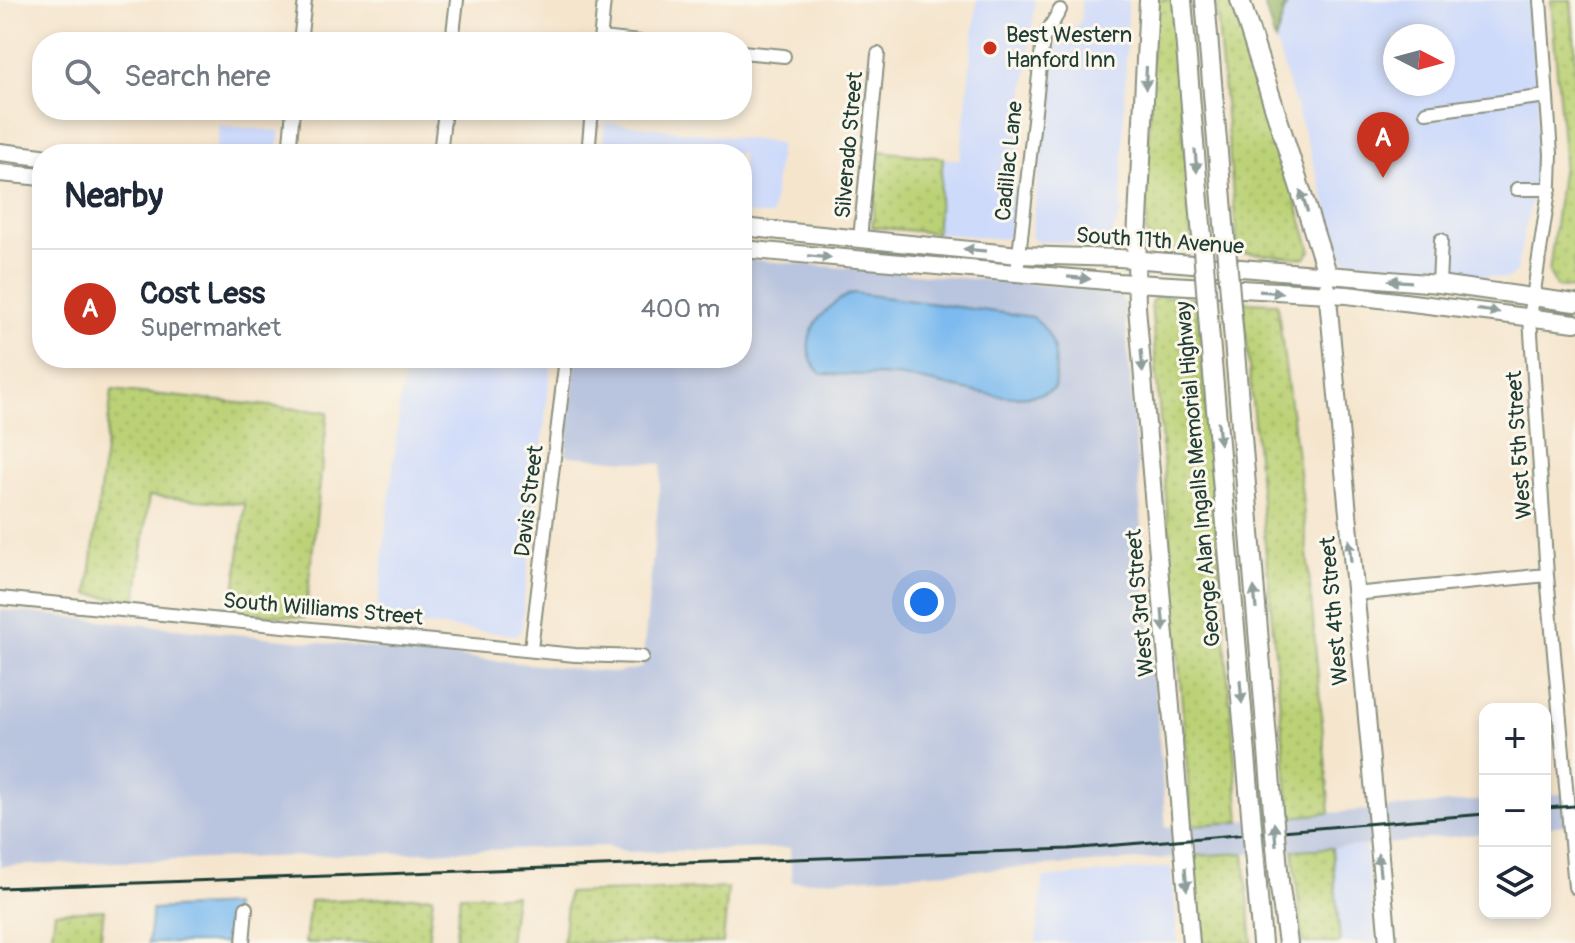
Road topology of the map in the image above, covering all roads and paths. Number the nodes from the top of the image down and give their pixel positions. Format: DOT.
graph roads {
  1 [pos="305,0"];
  2 [pos="457,0"];
  3 [pos="604,0"];
  4 [pos="1149,0"];
  5 [pos="1182,0"];
  6 [pos="1205,0"];
  7 [pos="1240,0"];
  8 [pos="1540,0"];
  9 [pos="1060,10"];
  10 [pos="301,32"];
  11 [pos="453,32"];
  12 [pos="601,32"];
  13 [pos="752,53"];
  14 [pos="878,54"];
  15 [pos="784,56"];
  16 [pos="1547,96"];
  17 [pos="1426,112"];
  18 [pos="292,120"];
  19 [pos="444,120"];
  20 [pos="591,120"];
  21 [pos="290,144"];
  22 [pos="441,144"];
  23 [pos="589,144"];
  24 [pos="0,152"];
  25 [pos="32,156"];
  26 [pos="0,173"];
  27 [pos="32,176"];
  28 [pos="1517,189"];
  29 [pos="1550,189"];
  30 [pos="752,228"];
  31 [pos="860,239"];
  32 [pos="1441,240"];
  33 [pos="752,250"];
  34 [pos="1019,255"];
  35 [pos="1136,260"];
  36 [pos="1017,273"];
  37 [pos="1328,276"];
  38 [pos="1137,283"];
  39 [pos="1439,284"];
  40 [pos="1327,295"];
  41 [pos="1533,297"];
  42 [pos="1575,303"];
  43 [pos="1530,318"];
  44 [pos="1575,323"];
  45 [pos="565,368"];
  46 [pos="1547,575"];
  47 [pos="1354,594"];
  48 [pos="0,598"];
  49 [pos="531,649"];
  50 [pos="642,657"];
  51 [pos="1575,887"];
  52 [pos="246,908"];
  53 [pos="243,943"];
  54 [pos="1191,943"];
  55 [pos="1262,943"];
  56 [pos="1286,943"];
  57 [pos="1388,943"];
  1 -- 10 [label="street"];
  2 -- 11 [label="street"];
  3 -- 12 [label="street"];
  4 -- 35 [label="highway, one-way"];
  5 -- 55 [label="highway, George Alan Ingalls Memorial Highway, one-way, bridge"];
  56 -- 6 [label="highway, one-way, bridge"];
  37 -- 7 [label="highway, one-way"];
  8 -- 16 [label="street, West 5th Street"];
  9 -- 34 [label="street, Cadillac Lane"];
  13 -- 15 [label="street"];
  14 -- 31 [label="street, Silverado Street"];
  16 -- 17 [label="street"];
  16 -- 29 [label="street, West 5th Street"];
  18 -- 21 [label="street"];
  19 -- 22 [label="street"];
  20 -- 23 [label="street"];
  24 -- 25 [label="main road"];
  26 -- 27 [label="main road"];
  28 -- 29 [label="street"];
  29 -- 41 [label="street, West 5th Street"];
  30 -- 31 [label="main road, South 11th Avenue"];
  34 -- 31 [label="main road, South 11th Avenue, one-way"];
  32 -- 39 [label="street"];
  33 -- 36 [label="main road, South 11th Avenue, one-way"];
  34 -- 35 [label="main road, South 11th Avenue"];
  34 -- 36 [label="street, Cadillac Lane"];
  35 -- 37 [label="main road, South 11th Avenue"];
  35 -- 38 [label="main road, West 3rd Street"];
  36 -- 38 [label="main road, South 11th Avenue, one-way"];
  39 -- 37 [label="main road, South 11th Avenue, one-way"];
  37 -- 40 [label="main road, West 4th Street"];
  38 -- 40 [label="main road, South 11th Avenue, one-way"];
  38 -- 54 [label="main road, West 3rd Street, one-way"];
  39 -- 41 [label="main road, South 11th Avenue"];
  40 -- 43 [label="main road, South 11th Avenue, one-way"];
  47 -- 40 [label="main road, West 4th Street, one-way"];
  41 -- 42 [label="main road, South 11th Avenue"];
  41 -- 43 [label="street, West 5th Street"];
  43 -- 44 [label="main road, South 11th Avenue"];
  43 -- 46 [label="street, West 5th Street"];
  45 -- 49 [label="street, Davis Street"];
  46 -- 47 [label="street"];
  46 -- 51 [label="street, West 5th Street"];
  57 -- 47 [label="main road, West 4th Street, one-way"];
  48 -- 49 [label="street, South Williams Street"];
  49 -- 50 [label="street, South Williams Street"];
  52 -- 53 [label="street"];
}
